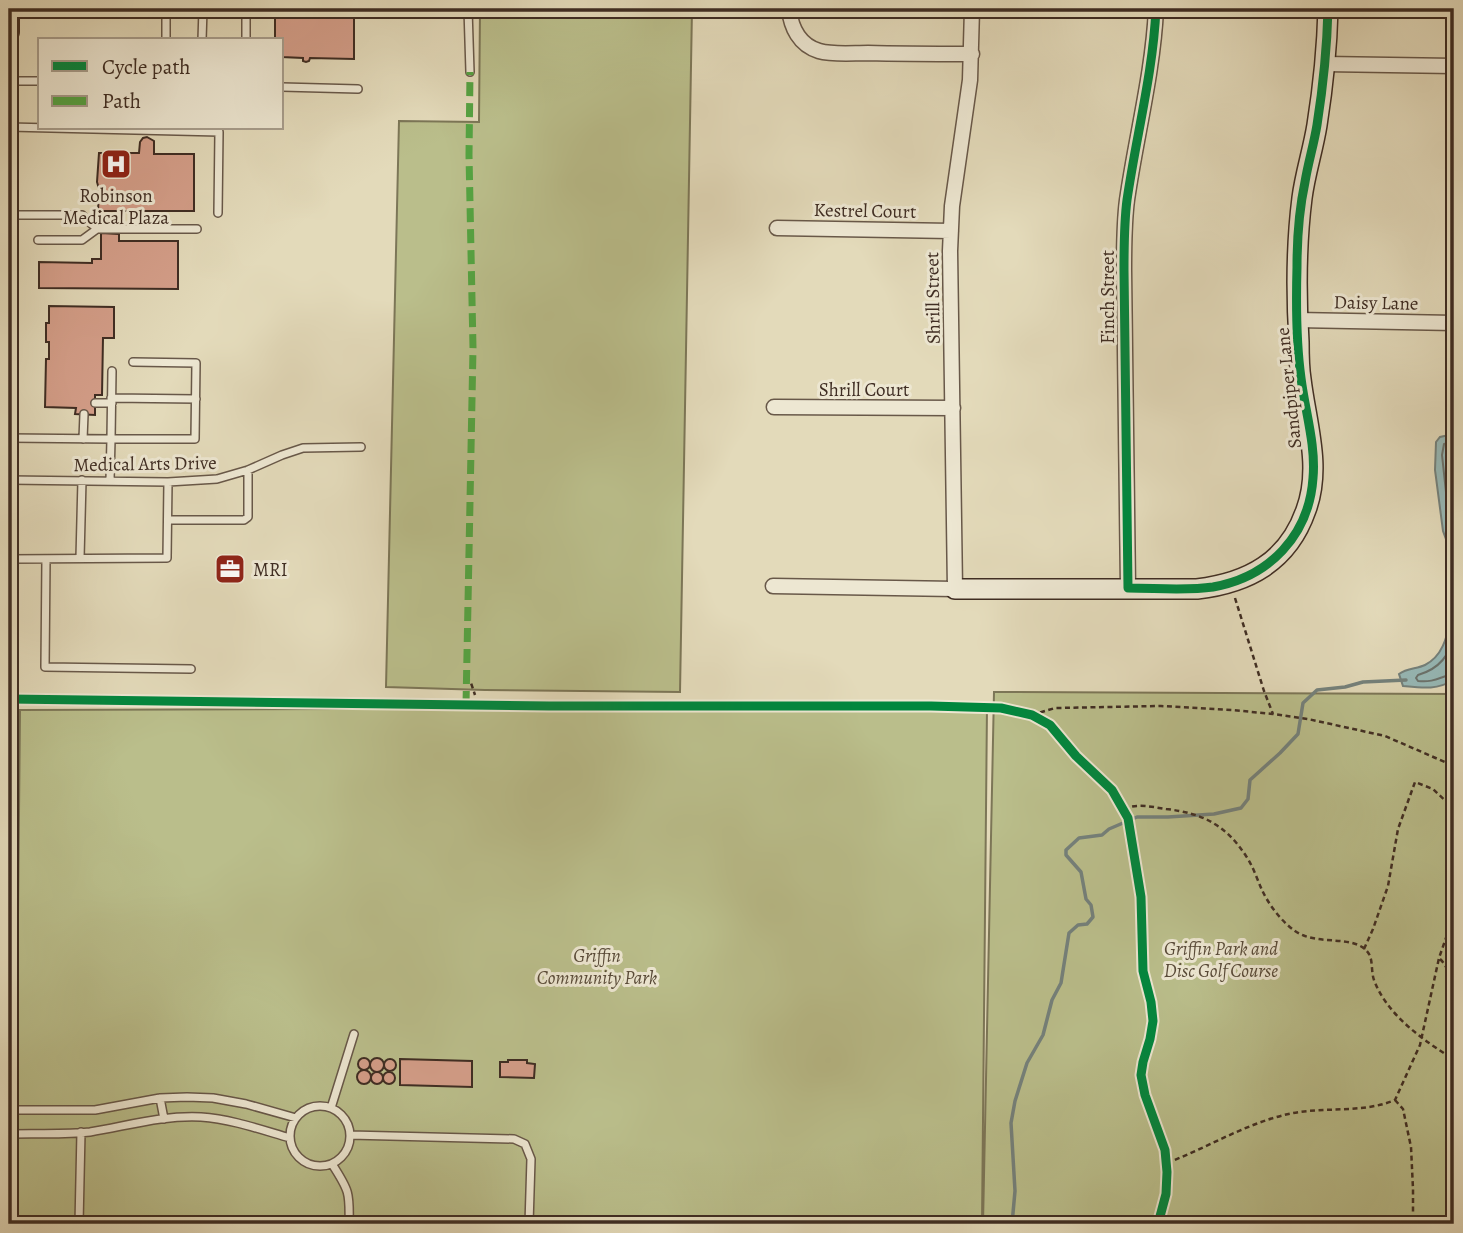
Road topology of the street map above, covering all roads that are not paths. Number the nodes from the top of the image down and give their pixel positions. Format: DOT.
graph roads {
  1 [pos="9,9"];
  2 [pos="166,9"];
  3 [pos="203,9"];
  4 [pos="246,9"];
  5 [pos="468,9"];
  6 [pos="789,9"];
  7 [pos="972,9"];
  8 [pos="1156,9"];
  9 [pos="1328,9"];
  10 [pos="9,32"];
  11 [pos="166,38"];
  12 [pos="202,38"];
  13 [pos="246,38"];
  14 [pos="972,54"];
  15 [pos="1325,64"];
  16 [pos="1454,66"];
  17 [pos="470,72"];
  18 [pos="9,81"];
  19 [pos="38,81"];
  20 [pos="284,87"];
  21 [pos="358,89"];
  22 [pos="9,127"];
  23 [pos="38,128"];
  24 [pos="135,130"];
  25 [pos="218,213"];
  26 [pos="9,215"];
  27 [pos="777,228"];
  28 [pos="97,229"];
  29 [pos="197,229"];
  30 [pos="951,231"];
  31 [pos="37,240"];
  32 [pos="1297,320"];
  33 [pos="1454,323"];
  34 [pos="133,362"];
  35 [pos="112,371"];
  36 [pos="196,399"];
  37 [pos="112,400"];
  38 [pos="95,403"];
  39 [pos="774,407"];
  40 [pos="953,408"];
  41 [pos="84,414"];
  42 [pos="9,438"];
  43 [pos="83,439"];
  44 [pos="111,439"];
  45 [pos="361,447"];
  46 [pos="247,470"];
  47 [pos="9,480"];
  48 [pos="82,480"];
  49 [pos="110,480"];
  50 [pos="169,482"];
  51 [pos="168,520"];
  52 [pos="80,558"];
  53 [pos="9,559"];
  54 [pos="46,559"];
  55 [pos="773,586"];
  56 [pos="1128,588"];
  57 [pos="955,589"];
  58 [pos="191,669"];
  59 [pos="9,699"];
  60 [pos="549,706"];
  61 [pos="354,1034"];
  62 [pos="160,1098"];
  63 [pos="331,1108"];
  64 [pos="9,1110"];
  65 [pos="296,1118"];
  66 [pos="164,1119"];
  67 [pos="81,1132"];
  68 [pos="9,1134"];
  69 [pos="350,1135"];
  70 [pos="290,1138"];
  71 [pos="332,1164"];
  72 [pos="79,1224"];
  73 [pos="349,1224"];
  74 [pos="529,1224"];
  1 -- 10 [label="street"];
  2 -- 11 [label="lane"];
  3 -- 12 [label="lane"];
  4 -- 13 [label="lane"];
  5 -- 17 [label="lane"];
  6 -- 14 [label="street"];
  7 -- 14 [label="street, Shrill Street"];
  8 -- 56 [label="street, Finch Street"];
  9 -- 15 [label="street, Sandpiper Lane"];
  14 -- 30 [label="street, Shrill Street"];
  15 -- 16 [label="street"];
  15 -- 32 [label="street, Sandpiper Lane"];
  18 -- 19 [label="lane"];
  20 -- 21 [label="lane"];
  22 -- 23 [label="lane"];
  24 -- 25 [label="lane"];
  26 -- 28 [label="lane"];
  27 -- 30 [label="street, Kestrel Court"];
  28 -- 29 [label="lane"];
  28 -- 31 [label="lane"];
  30 -- 40 [label="street, Shrill Street"];
  32 -- 33 [label="street, Daisy Lane"];
  32 -- 56 [label="street, Sandpiper Lane"];
  34 -- 36 [label="lane"];
  35 -- 37 [label="lane"];
  36 -- 37 [label="lane"];
  36 -- 44 [label="lane"];
  37 -- 38 [label="lane"];
  37 -- 44 [label="lane"];
  39 -- 40 [label="street, Shrill Court"];
  40 -- 57 [label="street, Shrill Street"];
  41 -- 43 [label="lane"];
  42 -- 43 [label="lane"];
  43 -- 44 [label="lane"];
  44 -- 49 [label="lane"];
  45 -- 46 [label="lane, Medical Arts Drive"];
  46 -- 50 [label="lane, Medical Arts Drive"];
  46 -- 51 [label="lane"];
  47 -- 48 [label="lane, Medical Arts Drive"];
  48 -- 49 [label="lane, Medical Arts Drive"];
  48 -- 52 [label="lane"];
  49 -- 50 [label="lane, Medical Arts Drive"];
  50 -- 51 [label="lane"];
  51 -- 52 [label="lane"];
  52 -- 54 [label="lane"];
  53 -- 54 [label="lane"];
  54 -- 58 [label="lane"];
  55 -- 57 [label="street, Sandpiper Lane"];
  56 -- 57 [label="street, Sandpiper Lane"];
  59 -- 60 [label="lane"];
  61 -- 63 [label="lane"];
  62 -- 64 [label="lane"];
  62 -- 65 [label="lane"];
  62 -- 66 [label="lane"];
  63 -- 65 [label="lane"];
  63 -- 69 [label="lane"];
  65 -- 70 [label="lane"];
  66 -- 67 [label="lane"];
  66 -- 70 [label="lane"];
  67 -- 68 [label="lane"];
  67 -- 72 [label="lane"];
  69 -- 71 [label="lane"];
  69 -- 74 [label="lane"];
  70 -- 71 [label="lane"];
  71 -- 73 [label="lane"];
}
